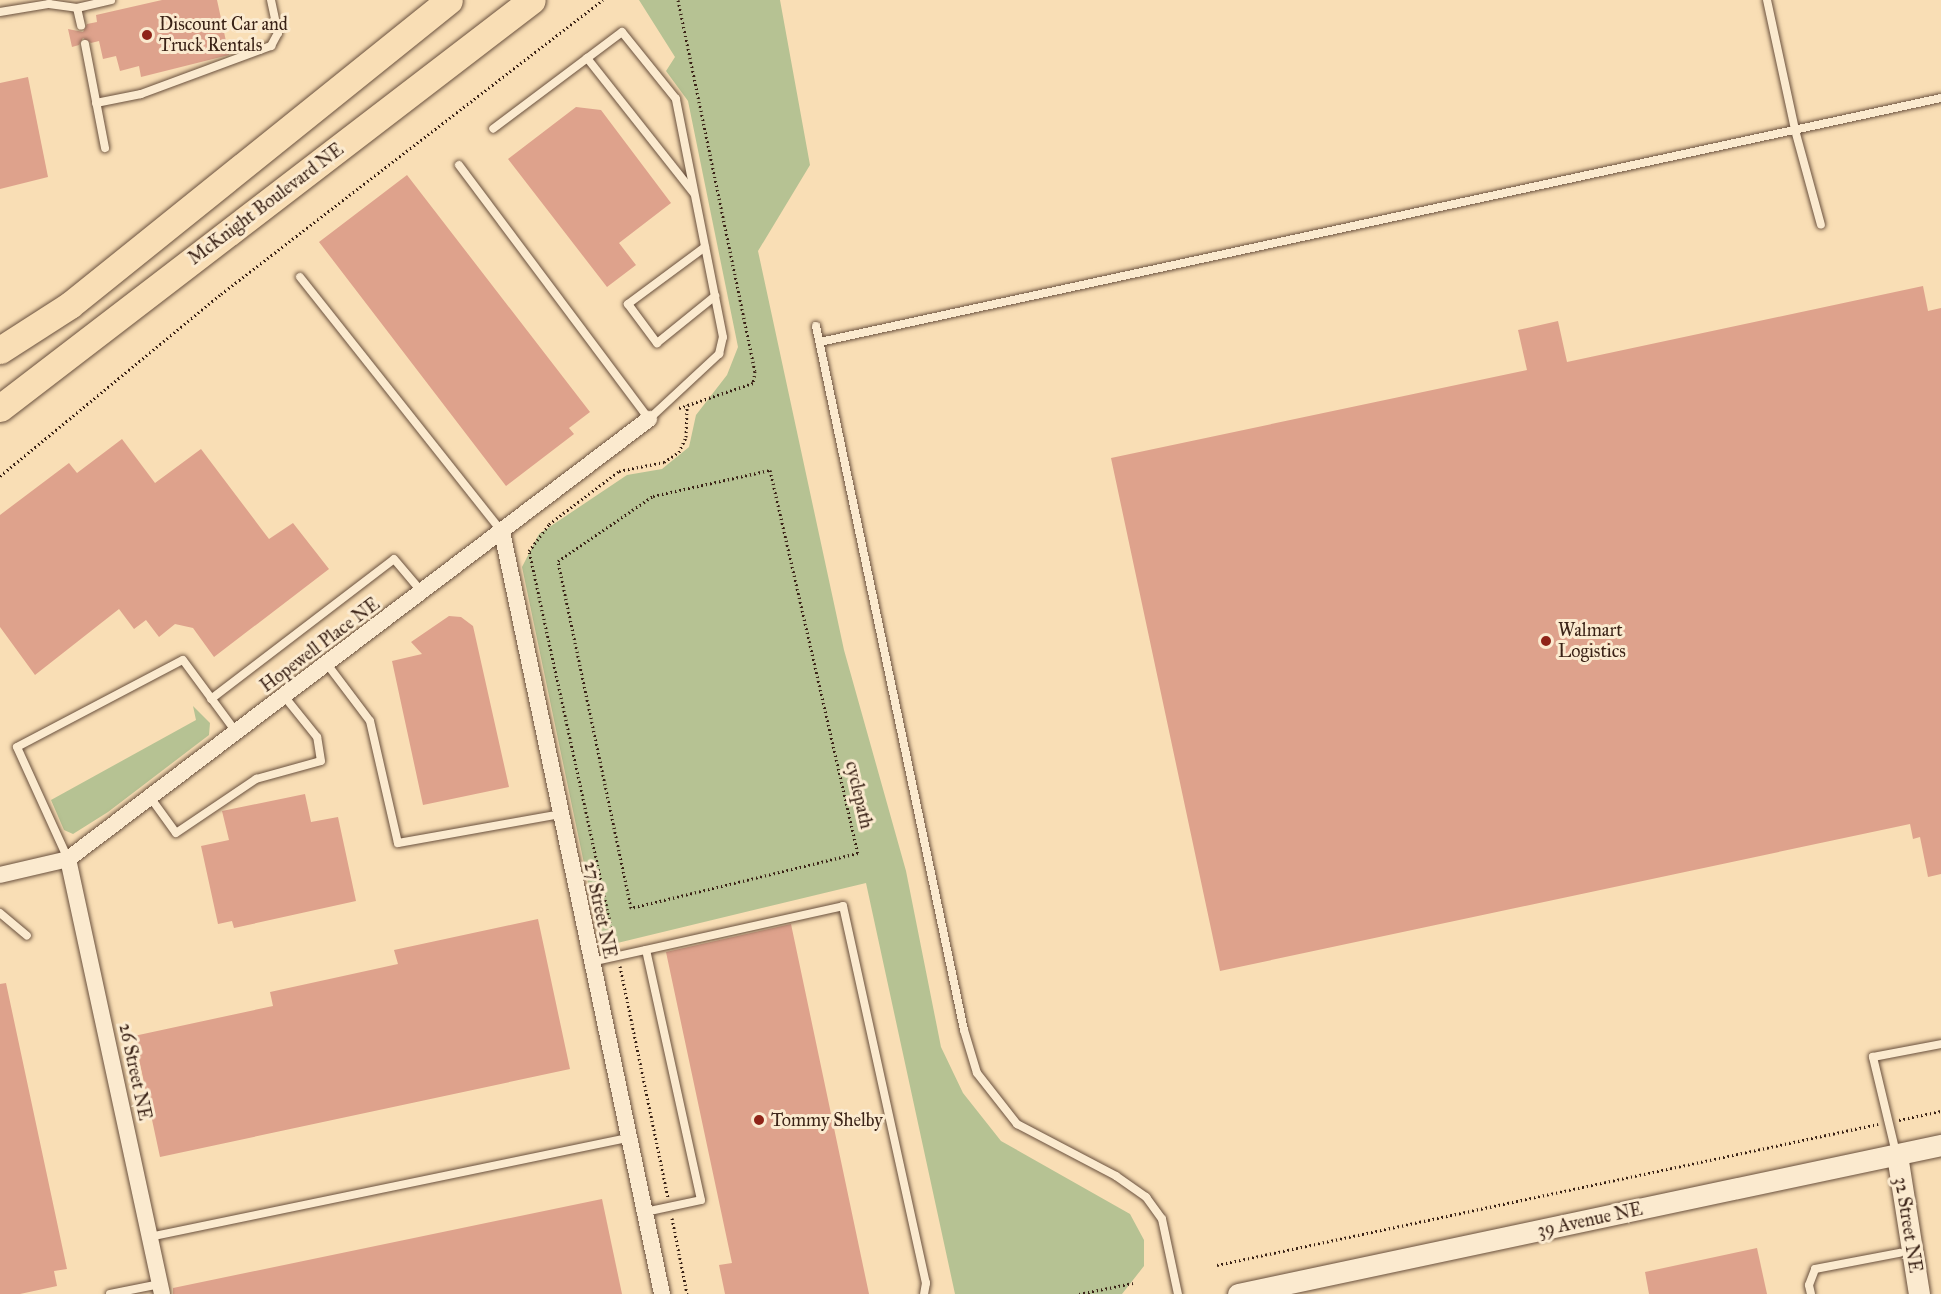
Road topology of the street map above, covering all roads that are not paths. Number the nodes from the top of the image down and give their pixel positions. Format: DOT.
graph roads {
  1 [pos="111,0"];
  2 [pos="271,0"];
  3 [pos="449,0"];
  4 [pos="532,0"];
  5 [pos="1767,0"];
  6 [pos="77,8"];
  7 [pos="0,12"];
  8 [pos="81,26"];
  9 [pos="85,44"];
  10 [pos="587,58"];
  11 [pos="1941,98"];
  12 [pos="96,103"];
  13 [pos="493,129"];
  14 [pos="1795,130"];
  15 [pos="105,148"];
  16 [pos="459,165"];
  17 [pos="695,195"];
  18 [pos="1821,225"];
  19 [pos="705,247"];
  20 [pos="300,277"];
  21 [pos="715,296"];
  22 [pos="816,326"];
  23 [pos="820,342"];
  24 [pos="0,350"];
  25 [pos="0,408"];
  26 [pos="649,418"];
  27 [pos="502,532"];
  28 [pos="422,592"];
  29 [pos="327,664"];
  30 [pos="284,696"];
  31 [pos="211,699"];
  32 [pos="236,732"];
  33 [pos="150,797"];
  34 [pos="560,814"];
  35 [pos="68,859"];
  36 [pos="0,875"];
  37 [pos="0,913"];
  38 [pos="27,936"];
  39 [pos="646,950"];
  40 [pos="591,962"];
  41 [pos="1941,1044"];
  42 [pos="629,1138"];
  43 [pos="1941,1145"];
  44 [pos="1897,1155"];
  45 [pos="645,1212"];
  46 [pos="149,1237"];
  47 [pos="1899,1253"];
  48 [pos="161,1289"];
  49 [pos="110,1294"];
  50 [pos="662,1294"];
  51 [pos="924,1294"];
  52 [pos="1178,1294"];
  53 [pos="1238,1294"];
  54 [pos="1811,1294"];
  55 [pos="1919,1294"];
  1 -- 6 [label="lane"];
  2 -- 12 [label="lane"];
  3 -- 24 [label="main road"];
  4 -- 25 [label="main road, McKnight Boulevard NE"];
  5 -- 14 [label="lane"];
  6 -- 7 [label="lane"];
  6 -- 8 [label="lane"];
  9 -- 12 [label="lane"];
  10 -- 13 [label="lane"];
  10 -- 17 [label="lane"];
  10 -- 17 [label="lane"];
  11 -- 14 [label="lane"];
  12 -- 15 [label="lane"];
  14 -- 18 [label="lane"];
  14 -- 23 [label="lane"];
  16 -- 26 [label="lane"];
  17 -- 19 [label="lane"];
  19 -- 21 [label="lane"];
  19 -- 21 [label="lane"];
  20 -- 27 [label="lane"];
  21 -- 26 [label="lane"];
  22 -- 23 [label="lane"];
  23 -- 52 [label="lane"];
  26 -- 27 [label="street, Hopewell Place NE"];
  27 -- 28 [label="street, Hopewell Place NE"];
  27 -- 34 [label="street, 27 Street NE"];
  28 -- 29 [label="street, Hopewell Place NE"];
  28 -- 31 [label="lane"];
  29 -- 30 [label="street, Hopewell Place NE"];
  29 -- 34 [label="lane"];
  30 -- 32 [label="street, Hopewell Place NE"];
  30 -- 33 [label="lane"];
  31 -- 32 [label="lane"];
  31 -- 35 [label="lane"];
  32 -- 33 [label="street, Hopewell Place NE"];
  33 -- 35 [label="street, Hopewell Place NE"];
  34 -- 40 [label="street, 27 Street NE"];
  35 -- 36 [label="street, Hopewell Place NE"];
  35 -- 46 [label="street, 26 Street NE"];
  37 -- 38 [label="lane"];
  39 -- 40 [label="lane"];
  39 -- 45 [label="lane"];
  39 -- 51 [label="lane"];
  40 -- 42 [label="street, 27 Street NE"];
  41 -- 44 [label="lane"];
  42 -- 45 [label="street, 27 Street NE"];
  42 -- 46 [label="lane"];
  43 -- 44 [label="street, 39 Avenue NE"];
  44 -- 53 [label="street, 39 Avenue NE"];
  44 -- 55 [label="street, 32 Street NE"];
  45 -- 50 [label="street, 27 Street NE"];
  46 -- 48 [label="street, 26 Street NE"];
  47 -- 54 [label="lane"];
  48 -- 49 [label="lane"];
}
